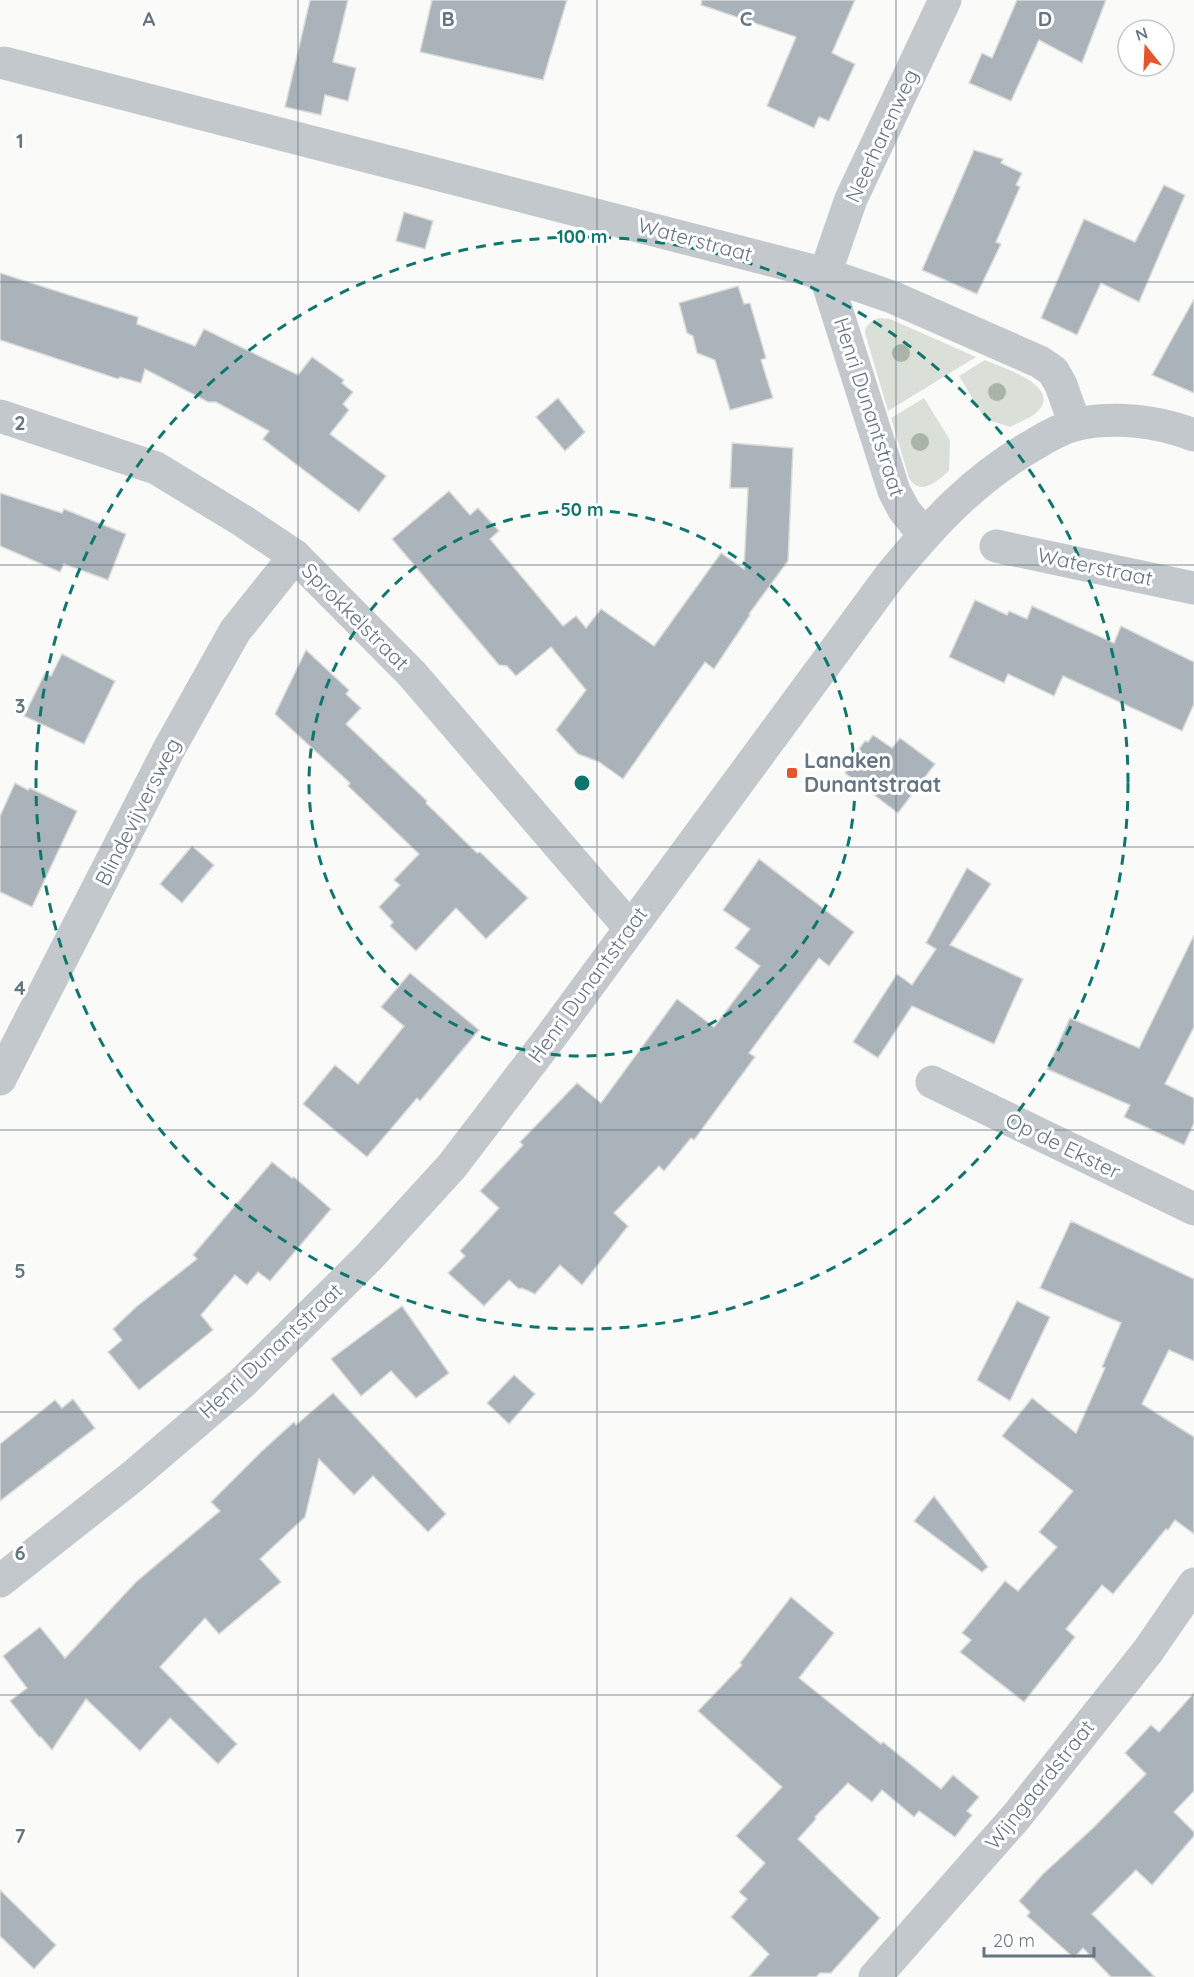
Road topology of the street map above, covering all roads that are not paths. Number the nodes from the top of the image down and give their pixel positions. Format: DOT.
graph roads {
  1 [pos="945,0"];
  2 [pos="4,63"];
  3 [pos="825,274"];
  4 [pos="0,416"];
  5 [pos="1075,425"];
  6 [pos="1194,435"];
  7 [pos="924,535"];
  8 [pos="996,546"];
  9 [pos="295,556"];
  10 [pos="1194,588"];
  11 [pos="630,928"];
  12 [pos="0,1079"];
  13 [pos="932,1083"];
  14 [pos="1194,1209"];
  15 [pos="0,1581"];
  16 [pos="1194,1584"];
  17 [pos="875,1977"];
  1 -- 3 [label="street, Neerharenweg"];
  2 -- 3 [label="street, Waterstraat"];
  3 -- 5 [label="street, Waterstraat"];
  3 -- 7 [label="street, Henri Dunantstraat"];
  4 -- 9 [label="street, Sprokkelstraat"];
  5 -- 6 [label="street"];
  5 -- 7 [label="street"];
  7 -- 11 [label="street, Henri Dunantstraat"];
  8 -- 10 [label="street, Waterstraat"];
  9 -- 11 [label="street, Sprokkelstraat"];
  9 -- 12 [label="street, Blindevijversweg"];
  11 -- 15 [label="street, Henri Dunantstraat"];
  13 -- 14 [label="street, Op de Ekster"];
  16 -- 17 [label="street, Wijngaardstraat"];
}
